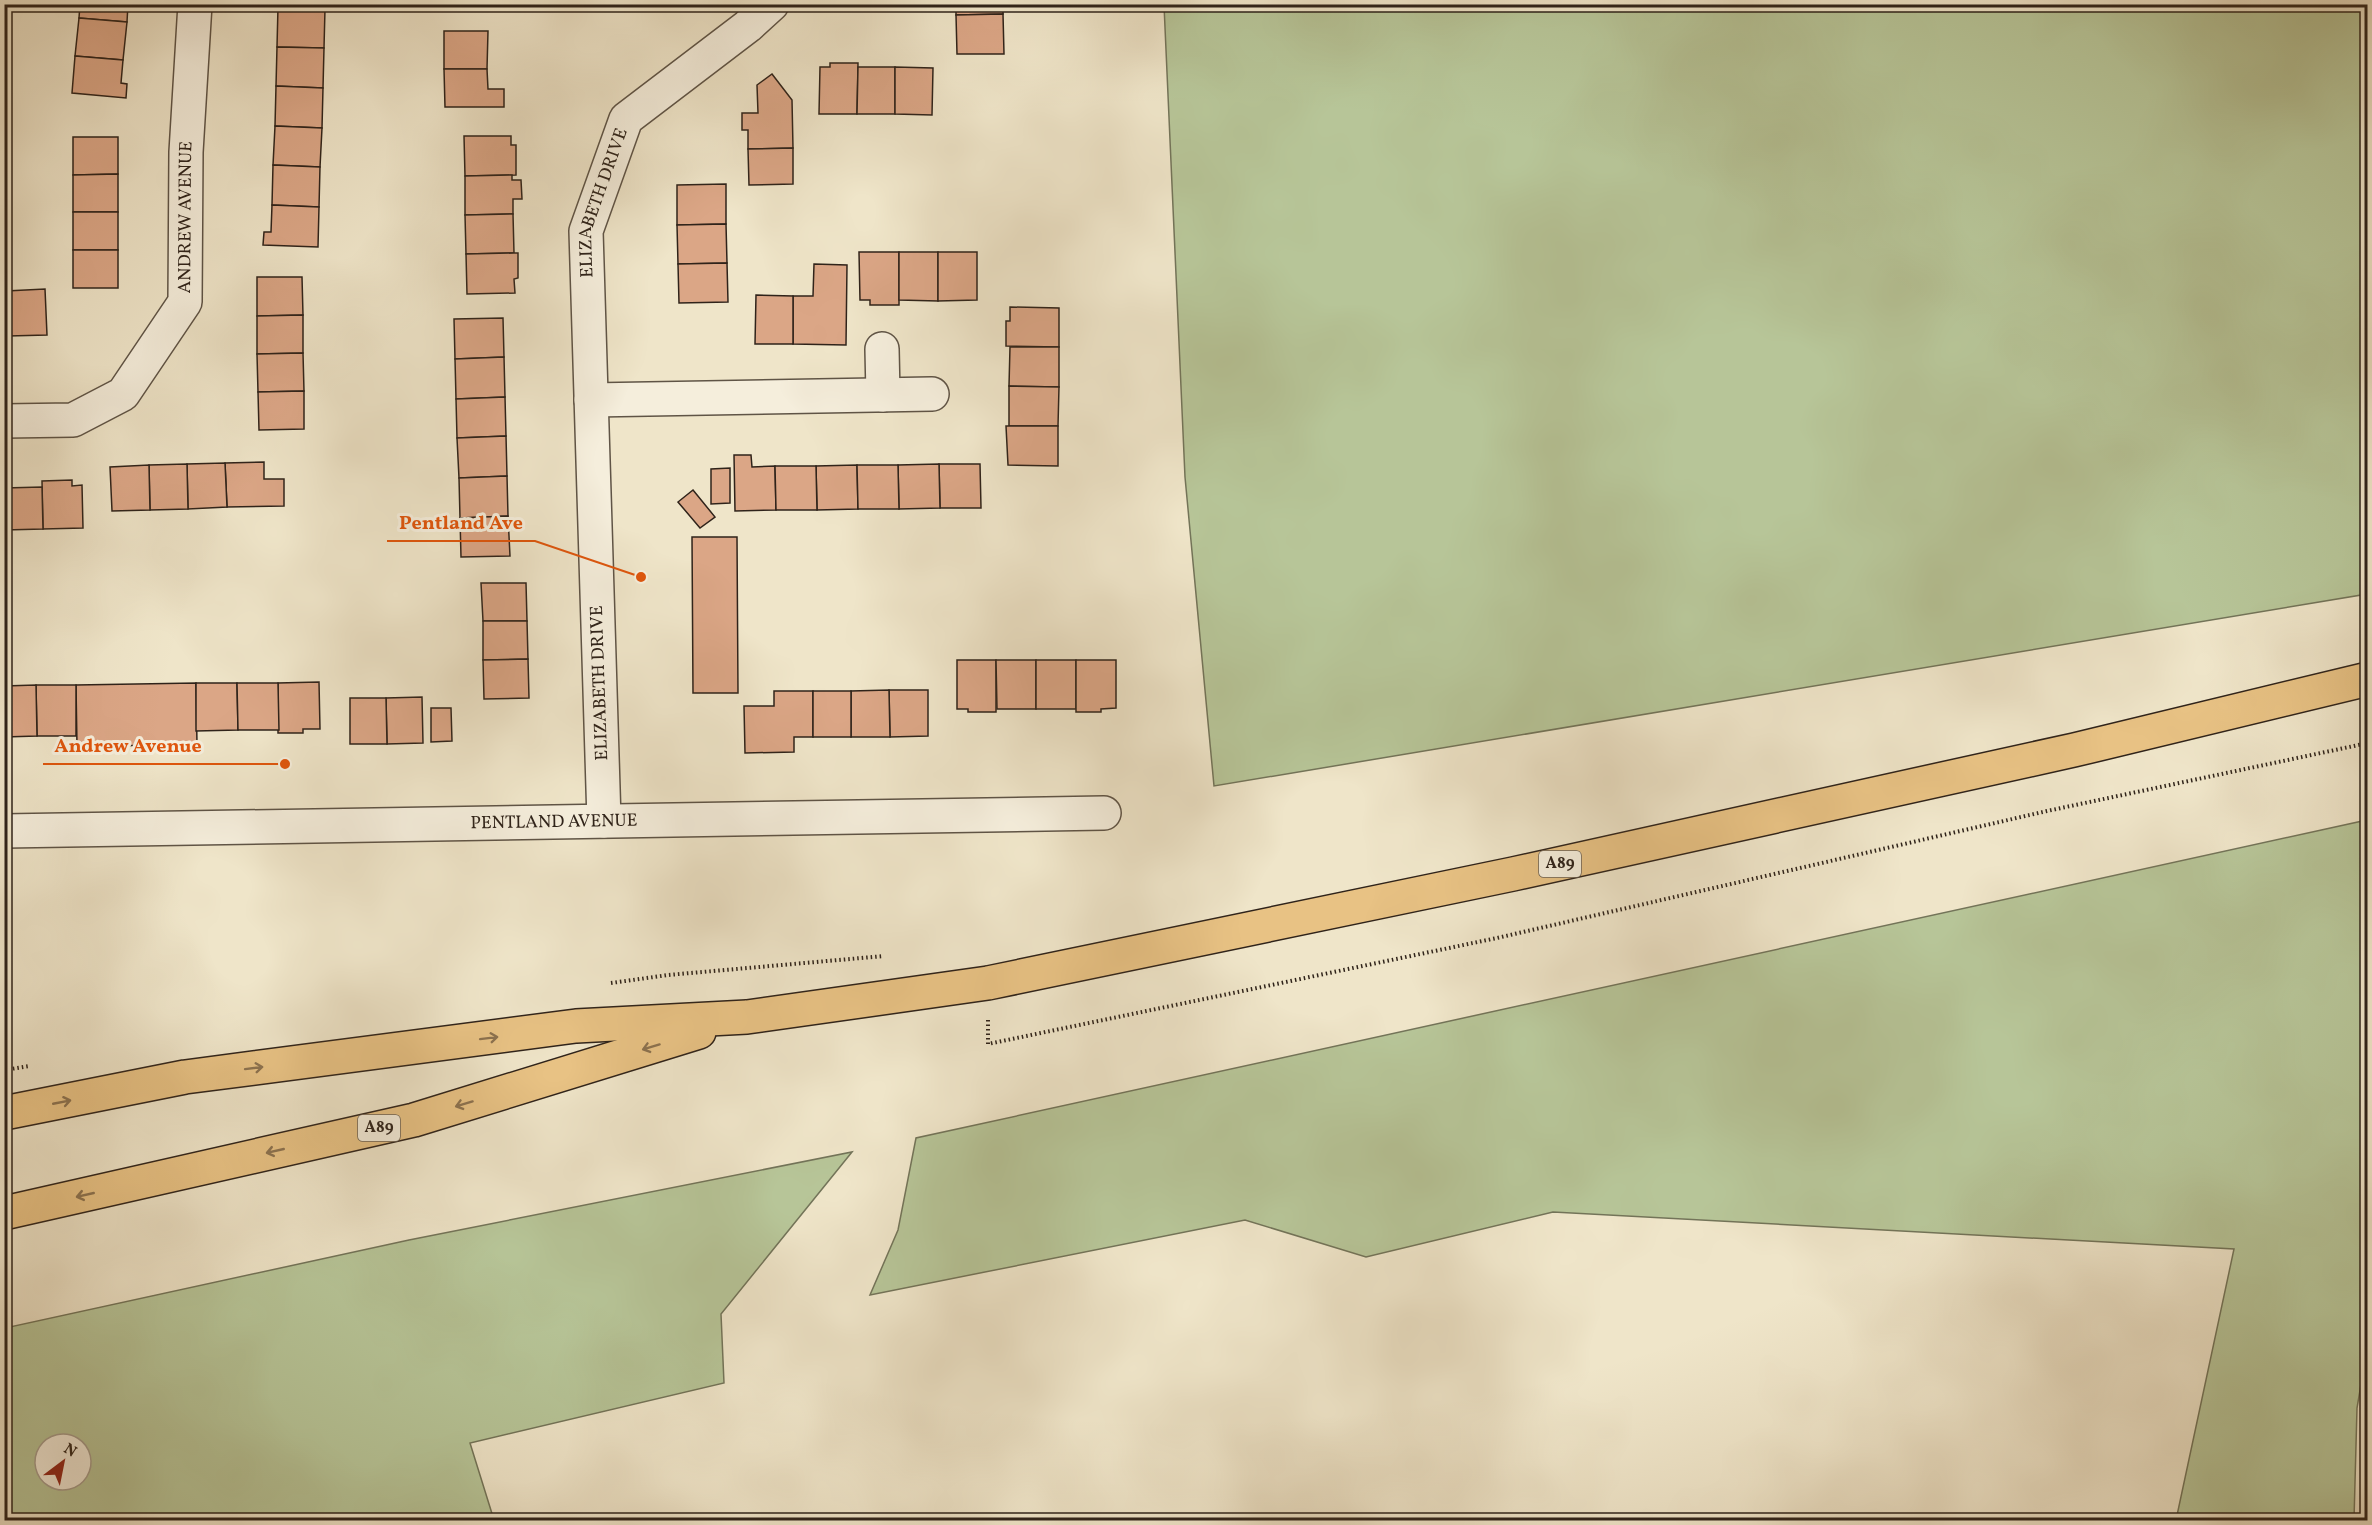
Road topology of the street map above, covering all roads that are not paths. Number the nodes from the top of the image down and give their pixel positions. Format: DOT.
graph roads {
  1 [pos="195,4"];
  2 [pos="772,4"];
  3 [pos="882,348"];
  4 [pos="932,394"];
  5 [pos="883,395"];
  6 [pos="591,400"];
  7 [pos="4,422"];
  8 [pos="2367,679"];
  9 [pos="1104,813"];
  10 [pos="604,821"];
  11 [pos="4,831"];
  12 [pos="747,1017"];
  13 [pos="4,1113"];
  14 [pos="4,1213"];
  1 -- 7 [label="street, ANDREW AVENUE"];
  2 -- 6 [label="street, ELIZABETH DRIVE"];
  3 -- 5 [label="street"];
  4 -- 5 [label="street"];
  5 -- 6 [label="street"];
  6 -- 10 [label="street, ELIZABETH DRIVE"];
  8 -- 12 [label="main road, A89"];
  9 -- 10 [label="street, PENTLAND AVENUE"];
  10 -- 11 [label="street, PENTLAND AVENUE"];
  13 -- 12 [label="main road, A89, one-way"];
  12 -- 14 [label="main road, A89, one-way"];
}
